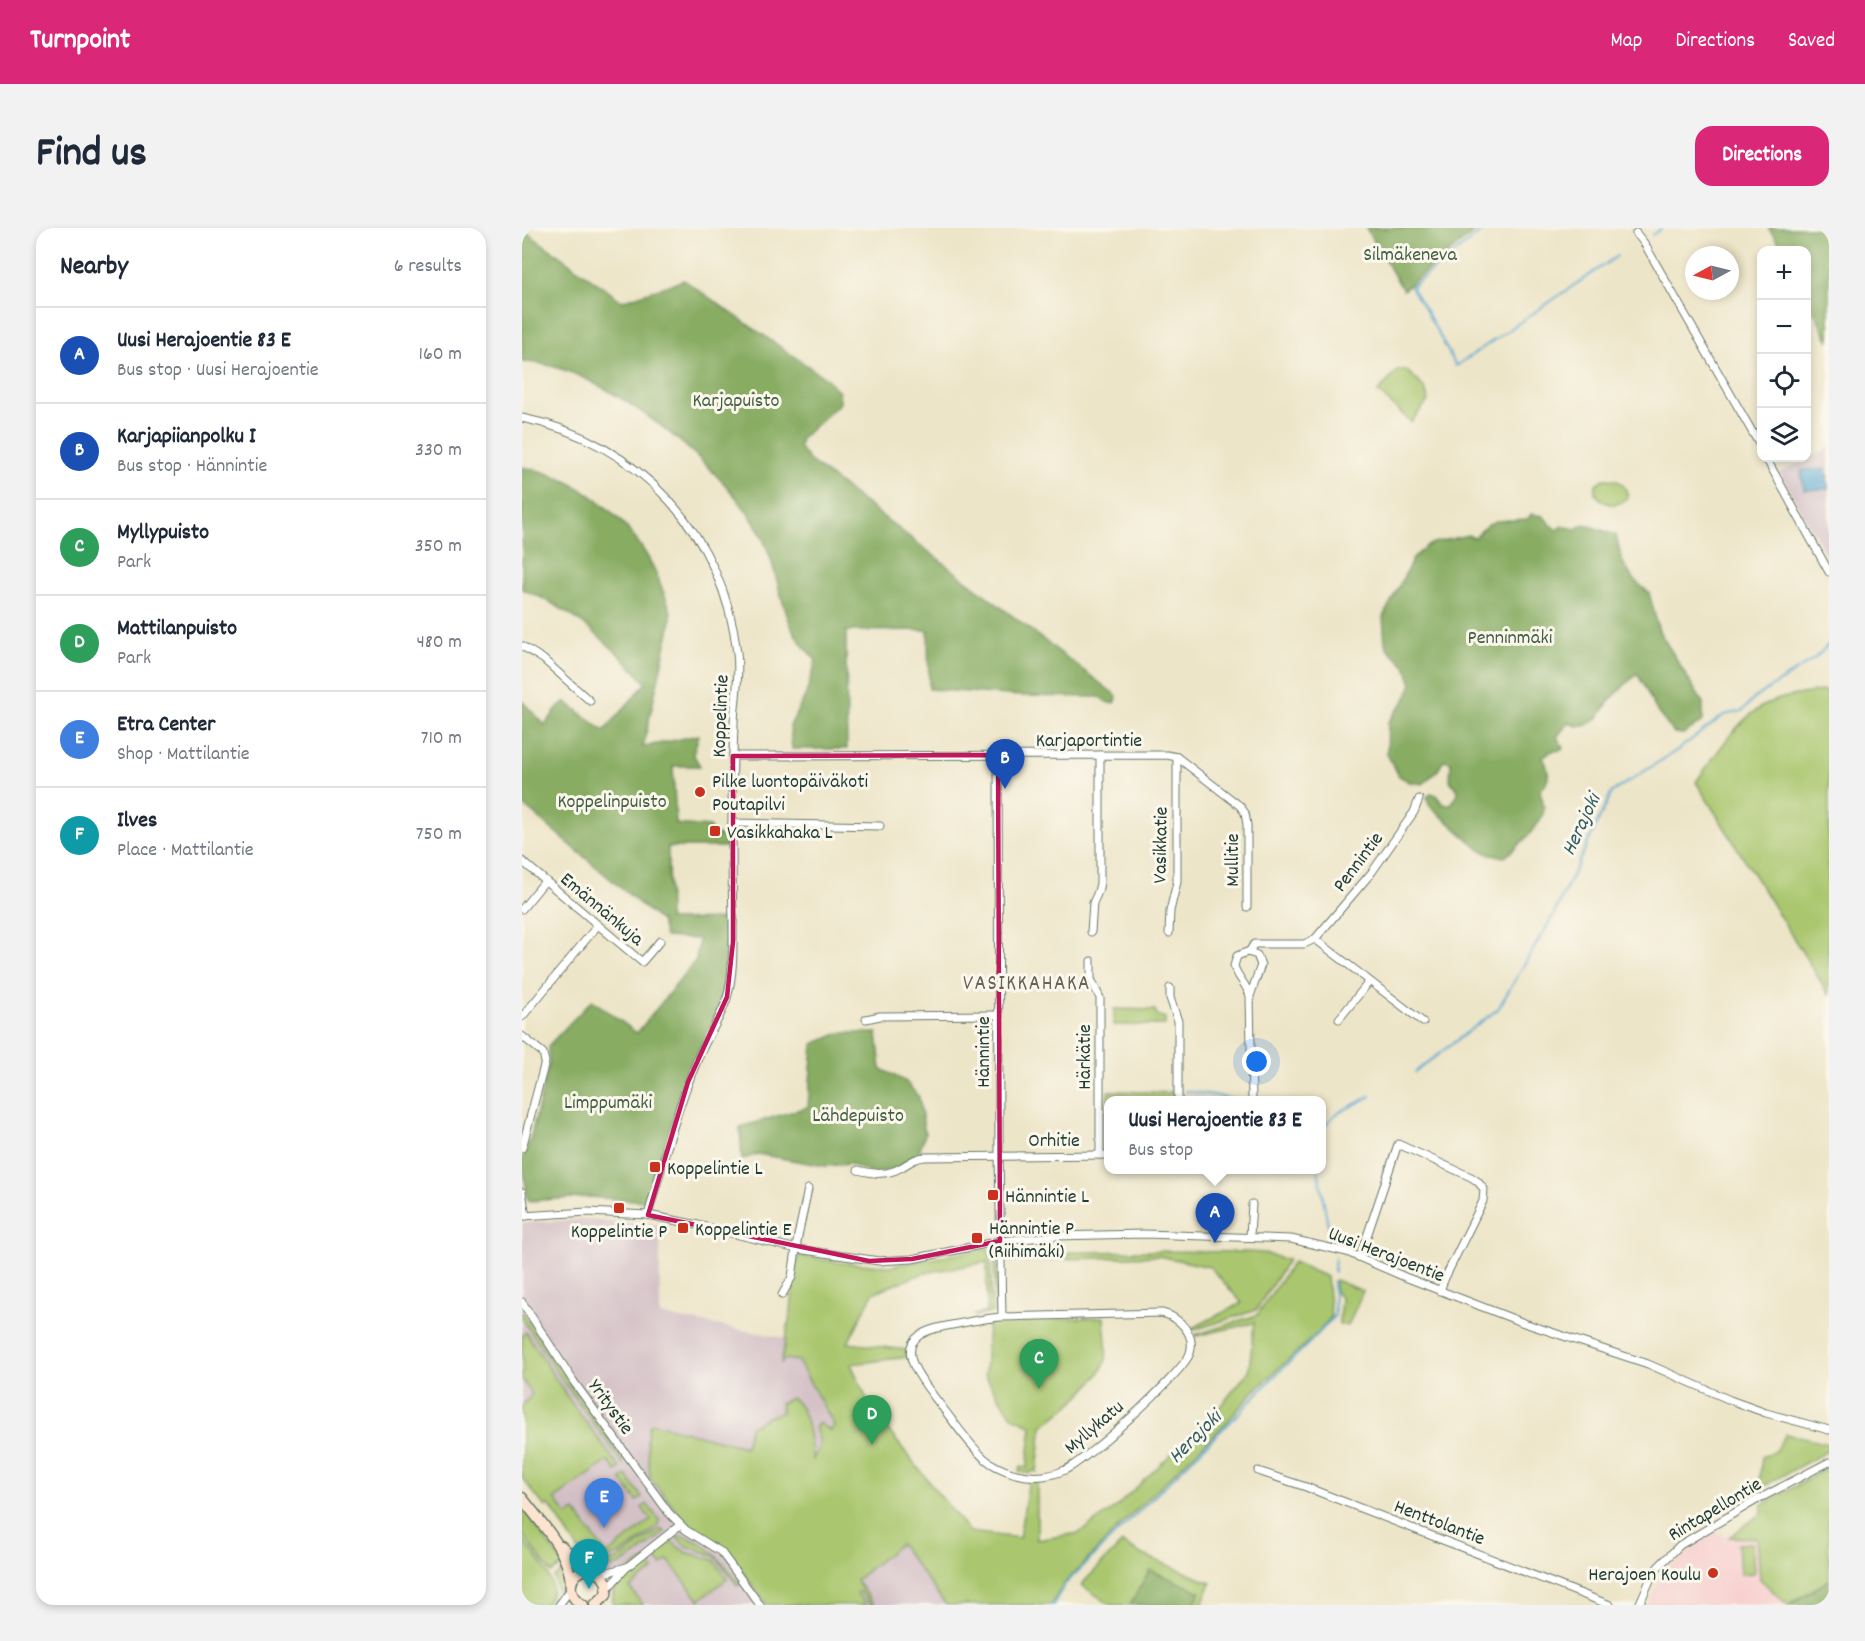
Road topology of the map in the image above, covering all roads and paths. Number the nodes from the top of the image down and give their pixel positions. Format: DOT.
graph roads {
  1 [pos="1636,233"];
  2 [pos="522,417"];
  3 [pos="1757,442"];
  4 [pos="1768,462"];
  5 [pos="1829,572"];
  6 [pos="522,646"];
  7 [pos="590,701"];
  8 [pos="998,755"];
  9 [pos="1100,755"];
  10 [pos="733,756"];
  11 [pos="1177,758"];
  12 [pos="1419,799"];
  13 [pos="732,824"];
  14 [pos="880,826"];
  15 [pos="522,861"];
  16 [pos="545,881"];
  17 [pos="1247,907"];
  18 [pos="522,909"];
  19 [pos="598,925"];
  20 [pos="1091,932"];
  21 [pos="1169,933"];
  22 [pos="1315,939"];
  23 [pos="660,941"];
  24 [pos="1249,952"];
  25 [pos="1091,961"];
  26 [pos="1369,982"];
  27 [pos="1170,988"];
  28 [pos="1250,996"];
  29 [pos="998,1015"];
  30 [pos="522,1017"];
  31 [pos="1339,1019"];
  32 [pos="866,1020"];
  33 [pos="1423,1022"];
  34 [pos="522,1036"];
  35 [pos="1178,1096"];
  36 [pos="1252,1096"];
  37 [pos="522,1148"];
  38 [pos="1100,1155"];
  39 [pos="1104,1155"];
  40 [pos="999,1156"];
  41 [pos="858,1170"];
  42 [pos="808,1189"];
  43 [pos="522,1192"];
  44 [pos="1252,1204"];
  45 [pos="648,1215"];
  46 [pos="524,1216"];
  47 [pos="1250,1236"];
  48 [pos="1000,1241"];
  49 [pos="797,1249"];
  50 [pos="1360,1257"];
  51 [pos="1440,1291"];
  52 [pos="782,1295"];
  53 [pos="522,1302"];
  54 [pos="1002,1317"];
  55 [pos="1829,1430"];
  56 [pos="1829,1462"];
  57 [pos="1257,1471"];
  58 [pos="522,1498"];
  59 [pos="680,1525"];
  60 [pos="552,1538"];
  61 [pos="627,1567"];
  62 [pos="596,1571"];
  63 [pos="570,1587"];
  64 [pos="607,1596"];
  65 [pos="559,1605"];
  66 [pos="583,1605"];
  67 [pos="595,1605"];
  68 [pos="760,1605"];
  69 [pos="1610,1605"];
  70 [pos="1639,1605"];
  1 -- 3 [label="street"];
  2 -- 10 [label="street, Koppelintie"];
  4 -- 5 [label="street"];
  6 -- 7 [label="street"];
  8 -- 9 [label="street, Karjaportintie"];
  8 -- 10 [label="street, Karjaportintie"];
  8 -- 29 [label="street, Hännintie"];
  9 -- 11 [label="street, Karjaportintie"];
  9 -- 20 [label="street"];
  10 -- 13 [label="street, Koppelintie"];
  11 -- 17 [label="street, Mullitie"];
  11 -- 21 [label="street, Vasikkatie"];
  12 -- 22 [label="street, Pennintie"];
  13 -- 14 [label="street"];
  13 -- 45 [label="street, Koppelintie"];
  15 -- 16 [label="street, Emännänkuja"];
  16 -- 18 [label="street"];
  16 -- 19 [label="street, Emännänkuja"];
  19 -- 23 [label="street, Emännänkuja"];
  19 -- 30 [label="street"];
  22 -- 24 [label="street"];
  22 -- 26 [label="street"];
  24 -- 28 [label="street"];
  24 -- 28 [label="street"];
  25 -- 38 [label="street, Härkätie"];
  26 -- 31 [label="street"];
  26 -- 33 [label="street"];
  27 -- 35 [label="street"];
  28 -- 36 [label="street"];
  29 -- 32 [label="street"];
  29 -- 40 [label="street, Hännintie"];
  34 -- 37 [label="street"];
  38 -- 39 [label="street, Orhitie"];
  38 -- 40 [label="street, Orhitie"];
  40 -- 41 [label="street, Orhitie"];
  40 -- 48 [label="street, Hännintie"];
  42 -- 49 [label="street"];
  43 -- 46 [label="street"];
  44 -- 47 [label="street"];
  45 -- 46 [label="street, Uusi Herajoentie"];
  45 -- 49 [label="street, Uusi Herajoentie"];
  47 -- 48 [label="street, Uusi Herajoentie"];
  47 -- 50 [label="street, Uusi Herajoentie"];
  48 -- 49 [label="street, Uusi Herajoentie"];
  48 -- 54 [label="street"];
  49 -- 52 [label="street"];
  50 -- 51 [label="street, Uusi Herajoentie"];
  50 -- 51 [label="street"];
  51 -- 55 [label="street, Uusi Herajoentie"];
  53 -- 59 [label="street, Yritystie"];
  54 -- 54 [label="street, Myllykatu"];
  56 -- 70 [label="street, Rintapellontie"];
  57 -- 69 [label="street, Henttolantie"];
  58 -- 60 [label="street"];
  59 -- 61 [label="street"];
  59 -- 68 [label="street"];
  60 -- 62 [label="street"];
  60 -- 63 [label="street"];
  61 -- 62 [label="street"];
  61 -- 64 [label="street"];
  62 -- 63 [label="street"];
  62 -- 64 [label="street"];
  63 -- 65 [label="street"];
  63 -- 66 [label="street"];
  64 -- 67 [label="street"];
}
